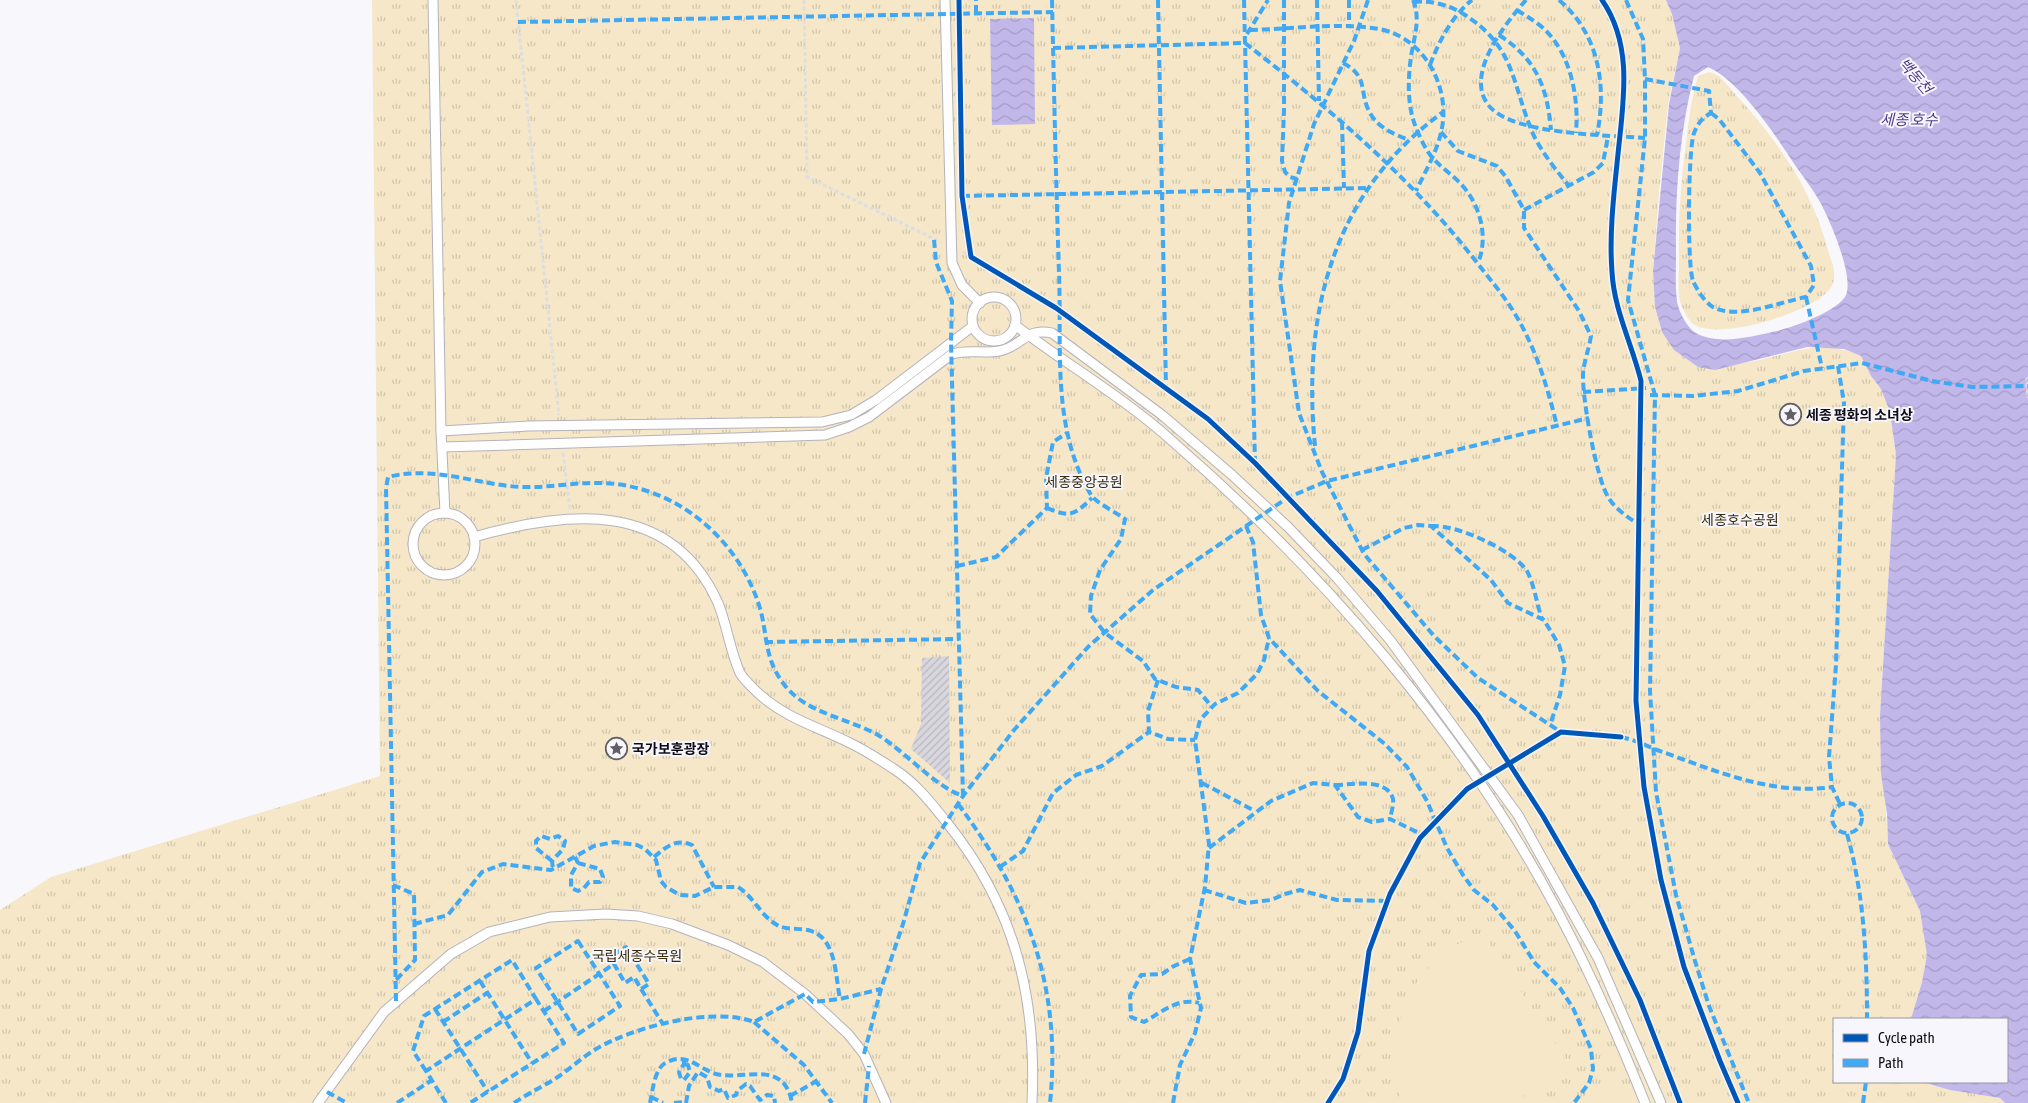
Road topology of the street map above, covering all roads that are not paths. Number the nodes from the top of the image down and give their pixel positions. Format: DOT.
graph roads {
  1 [pos="433,0"];
  2 [pos="945,0"];
  3 [pos="980,303"];
  4 [pos="1015,324"];
  5 [pos="973,326"];
  6 [pos="1028,334"];
  7 [pos="441,431"];
  8 [pos="443,447"];
  9 [pos="445,514"];
  10 [pos="474,537"];
  11 [pos="318,1103"];
  12 [pos="886,1103"];
  13 [pos="1032,1103"];
  14 [pos="1645,1103"];
  15 [pos="1661,1103"];
  1 -- 7 [label="lane"];
  2 -- 3 [label="lane"];
  3 -- 4 [label="lane"];
  3 -- 5 [label="lane"];
  4 -- 5 [label="lane"];
  4 -- 6 [label="lane"];
  5 -- 7 [label="lane"];
  6 -- 8 [label="lane"];
  6 -- 14 [label="lane"];
  6 -- 15 [label="lane"];
  7 -- 8 [label="lane"];
  8 -- 9 [label="lane"];
  9 -- 10 [label="lane"];
  9 -- 10 [label="lane"];
  10 -- 13 [label="lane"];
  11 -- 12 [label="lane"];
}
